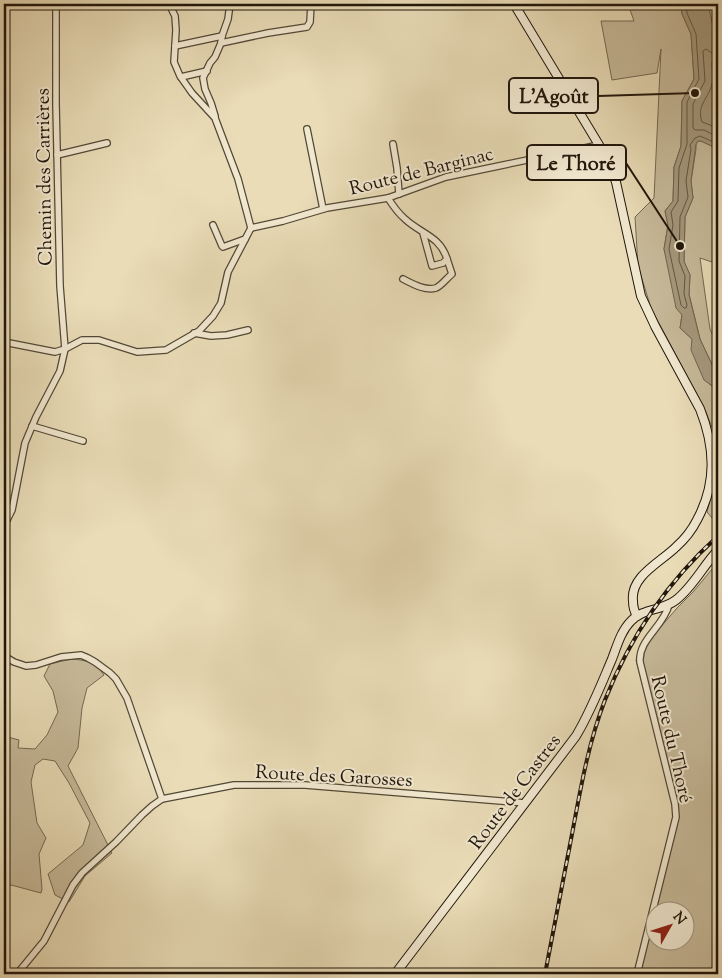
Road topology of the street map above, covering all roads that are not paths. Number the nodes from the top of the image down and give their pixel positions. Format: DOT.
graph roads {
  1 [pos="56,4"];
  2 [pos="169,4"];
  3 [pos="230,4"];
  4 [pos="311,4"];
  5 [pos="514,4"];
  6 [pos="222,36"];
  7 [pos="221,44"];
  8 [pos="175,46"];
  9 [pos="208,71"];
  10 [pos="181,77"];
  11 [pos="215,118"];
  12 [pos="307,129"];
  13 [pos="107,143"];
  14 [pos="393,144"];
  15 [pos="599,146"];
  16 [pos="57,155"];
  17 [pos="399,194"];
  18 [pos="388,198"];
  19 [pos="323,209"];
  20 [pos="213,225"];
  21 [pos="250,228"];
  22 [pos="423,232"];
  23 [pos="245,239"];
  24 [pos="447,259"];
  25 [pos="403,280"];
  26 [pos="248,330"];
  27 [pos="194,334"];
  28 [pos="4,342"];
  29 [pos="65,349"];
  30 [pos="32,426"];
  31 [pos="83,441"];
  32 [pos="4,526"];
  33 [pos="718,550"];
  34 [pos="669,604"];
  35 [pos="637,616"];
  36 [pos="4,656"];
  37 [pos="162,799"];
  38 [pos="525,803"];
  39 [pos="16,974"];
  40 [pos="395,974"];
  41 [pos="637,974"];
  1 -- 16 [label="street, Chemin des Carrières"];
  2 -- 8 [label="street"];
  3 -- 6 [label="street"];
  4 -- 7 [label="street"];
  5 -- 15 [label="street"];
  6 -- 7 [label="street"];
  6 -- 8 [label="street"];
  7 -- 9 [label="street"];
  8 -- 10 [label="street"];
  9 -- 10 [label="street"];
  9 -- 11 [label="street"];
  10 -- 11 [label="street"];
  11 -- 21 [label="street"];
  12 -- 19 [label="street"];
  13 -- 16 [label="street"];
  14 -- 17 [label="street"];
  15 -- 17 [label="street, Route de Barginac"];
  15 -- 35 [label="street"];
  16 -- 29 [label="street, Chemin des Carrières"];
  17 -- 18 [label="street, Route de Barginac"];
  18 -- 19 [label="street, Route de Barginac"];
  18 -- 22 [label="street"];
  19 -- 21 [label="street, Route de Barginac"];
  20 -- 23 [label="street"];
  21 -- 23 [label="street"];
  22 -- 24 [label="street"];
  22 -- 24 [label="street"];
  23 -- 27 [label="street"];
  24 -- 25 [label="street"];
  26 -- 27 [label="street"];
  27 -- 29 [label="street"];
  28 -- 29 [label="street"];
  29 -- 30 [label="street, Chemin des Carrières"];
  30 -- 31 [label="street"];
  30 -- 32 [label="street, Chemin des Carrières"];
  33 -- 34 [label="street"];
  34 -- 35 [label="street"];
  34 -- 41 [label="street, Route du Thoré"];
  35 -- 38 [label="street, Route de Castres"];
  36 -- 37 [label="street"];
  37 -- 38 [label="street, Route des Garosses"];
  37 -- 39 [label="street, Route des Garosses"];
  38 -- 40 [label="street, Route de Castres"];
}
